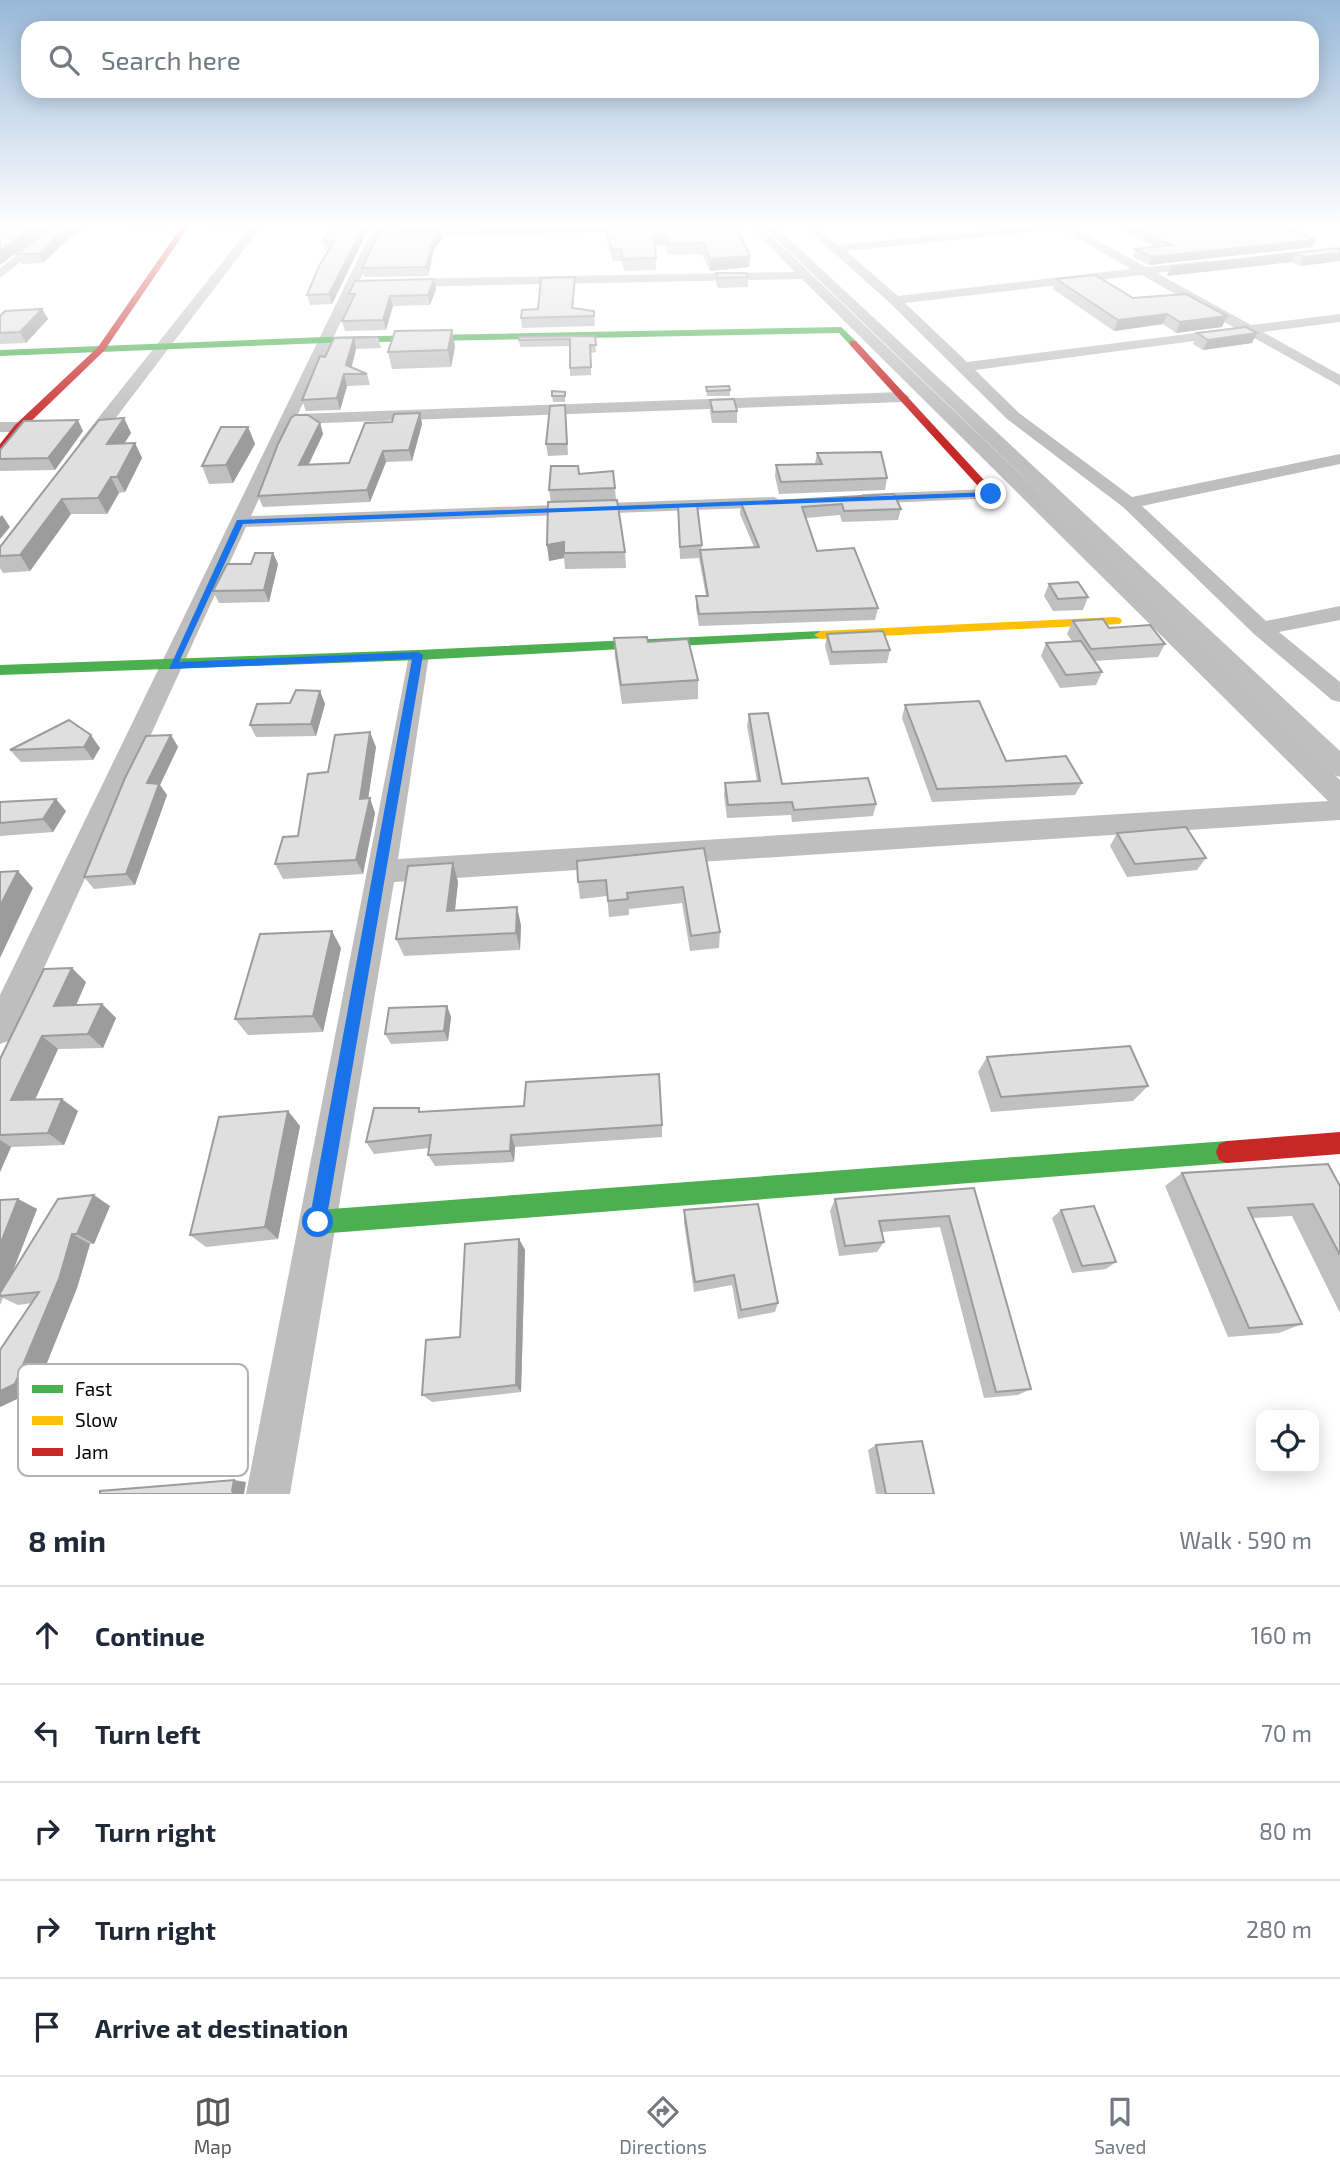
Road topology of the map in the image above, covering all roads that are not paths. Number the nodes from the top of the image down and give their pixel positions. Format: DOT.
graph roads {
  1 [pos="137,296"];
  2 [pos="202,296"];
  3 [pos="351,296"];
  4 [pos="826,296"];
  5 [pos="890,296"];
  6 [pos="931,296"];
  7 [pos="1190,296"];
  8 [pos="895,300"];
  9 [pos="1340,318"];
  10 [pos="1249,329"];
  11 [pos="325,340"];
  12 [pos="164,345"];
  13 [pos="101,349"];
  14 [pos="0,353"];
  15 [pos="965,367"];
  16 [pos="1340,382"];
  17 [pos="902,397"];
  18 [pos="288,419"];
  19 [pos="0,427"];
  20 [pos="19,427"];
  21 [pos="0,451"];
  22 [pos="1340,459"];
  23 [pos="74,461"];
  24 [pos="991,494"];
  25 [pos="838,500"];
  26 [pos="797,501"];
  27 [pos="1129,503"];
  28 [pos="240,522"];
  29 [pos="1340,613"];
  30 [pos="1115,621"];
  31 [pos="1262,629"];
  32 [pos="418,655"];
  33 [pos="172,666"];
  34 [pos="0,670"];
  35 [pos="1340,694"];
  36 [pos="1340,796"];
  37 [pos="1340,810"];
  38 [pos="382,871"];
  39 [pos="0,1029"];
  40 [pos="1340,1143"];
  41 [pos="318,1222"];
  42 [pos="268,1494"];
  1 -- 13 [label="street"];
  2 -- 12 [label="street"];
  3 -- 11 [label="street"];
  4 -- 36 [label="street"];
  5 -- 8 [label="street"];
  6 -- 8 [label="street"];
  7 -- 10 [label="street"];
  8 -- 15 [label="street"];
  9 -- 10 [label="street"];
  10 -- 15 [label="street"];
  10 -- 16 [label="street"];
  11 -- 12 [label="street"];
  11 -- 17 [label="street"];
  11 -- 18 [label="street"];
  12 -- 13 [label="street"];
  12 -- 23 [label="street"];
  13 -- 14 [label="street"];
  13 -- 20 [label="street"];
  15 -- 27 [label="street"];
  17 -- 18 [label="street"];
  17 -- 24 [label="street"];
  18 -- 28 [label="street"];
  19 -- 20 [label="street"];
  20 -- 21 [label="street"];
  22 -- 27 [label="street"];
  24 -- 25 [label="street"];
  26 -- 28 [label="street"];
  27 -- 31 [label="street"];
  28 -- 33 [label="street"];
  29 -- 31 [label="street"];
  30 -- 32 [label="street"];
  31 -- 35 [label="street"];
  32 -- 33 [label="street"];
  32 -- 38 [label="street"];
  33 -- 34 [label="street"];
  33 -- 39 [label="street"];
  37 -- 38 [label="street"];
  38 -- 41 [label="street"];
  40 -- 41 [label="street"];
  41 -- 42 [label="street"];
}
